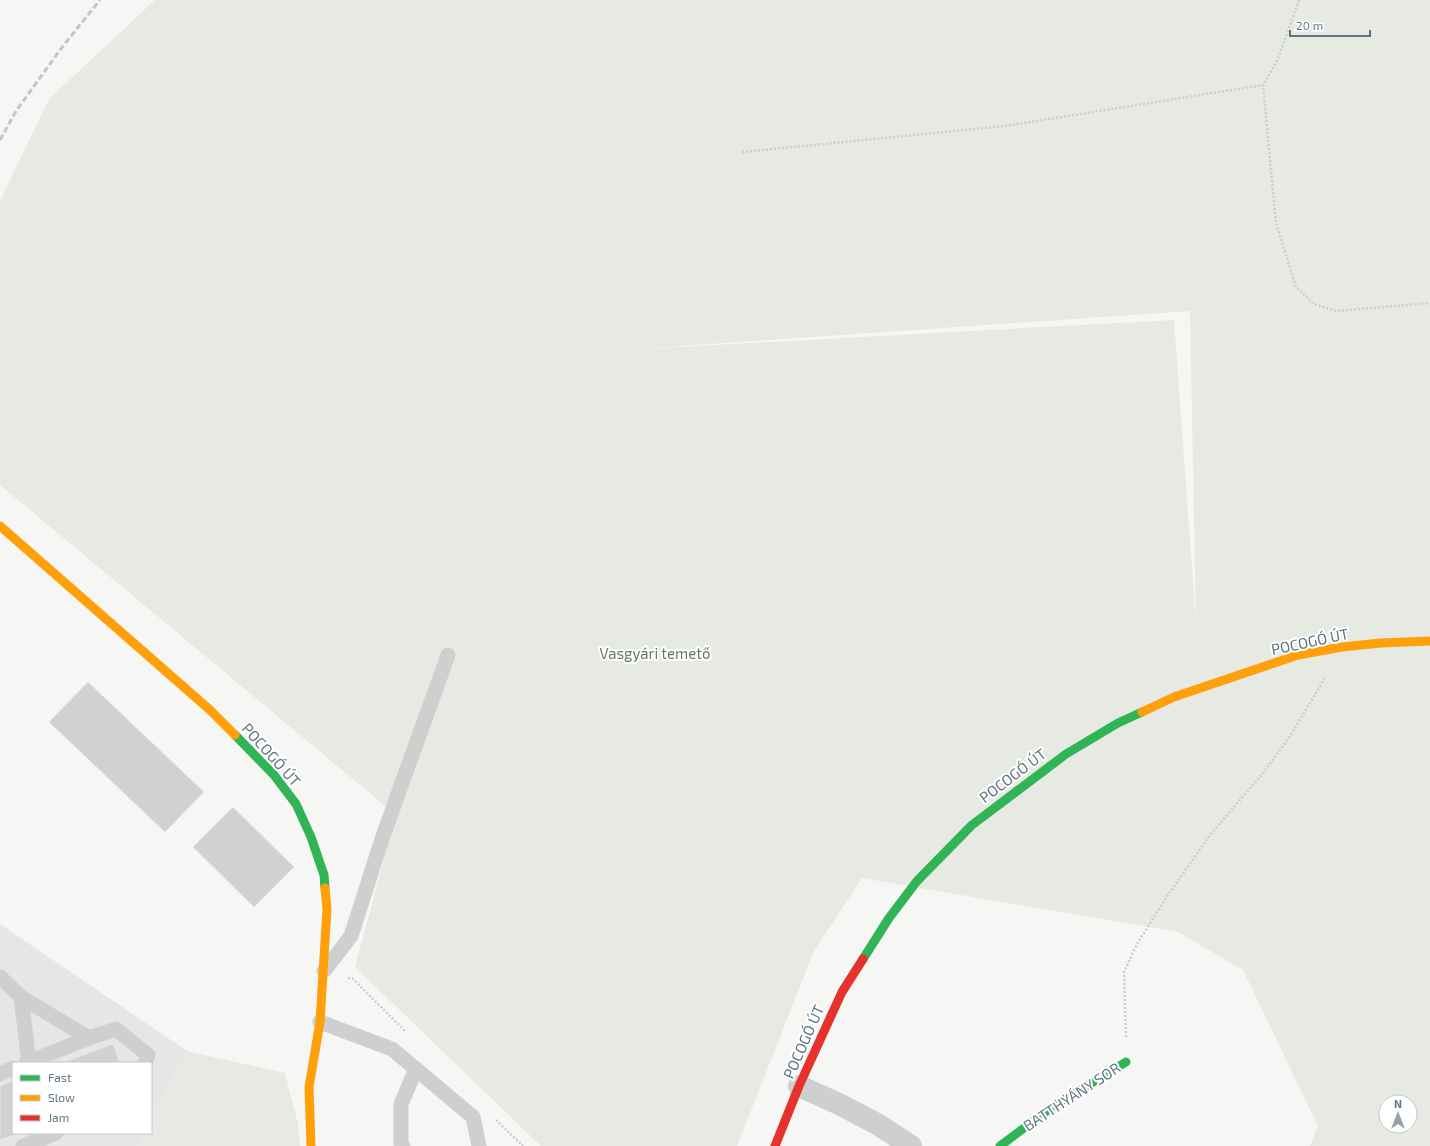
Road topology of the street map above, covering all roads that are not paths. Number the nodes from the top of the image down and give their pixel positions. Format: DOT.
graph roads {
  1 [pos="0,526"];
  2 [pos="1430,641"];
  3 [pos="448,656"];
  4 [pos="324,971"];
  5 [pos="0,977"];
  6 [pos="22,997"];
  7 [pos="320,1022"];
  8 [pos="89,1038"];
  9 [pos="27,1062"];
  10 [pos="145,1062"];
  11 [pos="1126,1062"];
  12 [pos="12,1068"];
  13 [pos="416,1069"];
  14 [pos="0,1074"];
  15 [pos="799,1086"];
  16 [pos="53,1134"];
  17 [pos="23,1146"];
  18 [pos="311,1146"];
  19 [pos="403,1146"];
  20 [pos="479,1146"];
  21 [pos="776,1146"];
  22 [pos="911,1146"];
  23 [pos="1000,1146"];
  1 -- 4 [label="main road, POCOGÓ ÚT"];
  2 -- 15 [label="main road, POCOGÓ ÚT"];
  3 -- 4 [label="lane"];
  4 -- 7 [label="main road, POCOGÓ ÚT"];
  5 -- 6 [label="lane"];
  6 -- 8 [label="lane"];
  6 -- 9 [label="lane"];
  7 -- 13 [label="lane"];
  7 -- 18 [label="main road, POCOGÓ ÚT"];
  8 -- 9 [label="lane"];
  8 -- 10 [label="lane"];
  11 -- 23 [label="main road, BATTHYÁNY SOR"];
  12 -- 14 [label="lane"];
  13 -- 19 [label="lane"];
  13 -- 20 [label="lane"];
  15 -- 21 [label="main road, POCOGÓ ÚT"];
  15 -- 22 [label="street"];
  16 -- 17 [label="lane"];
}
